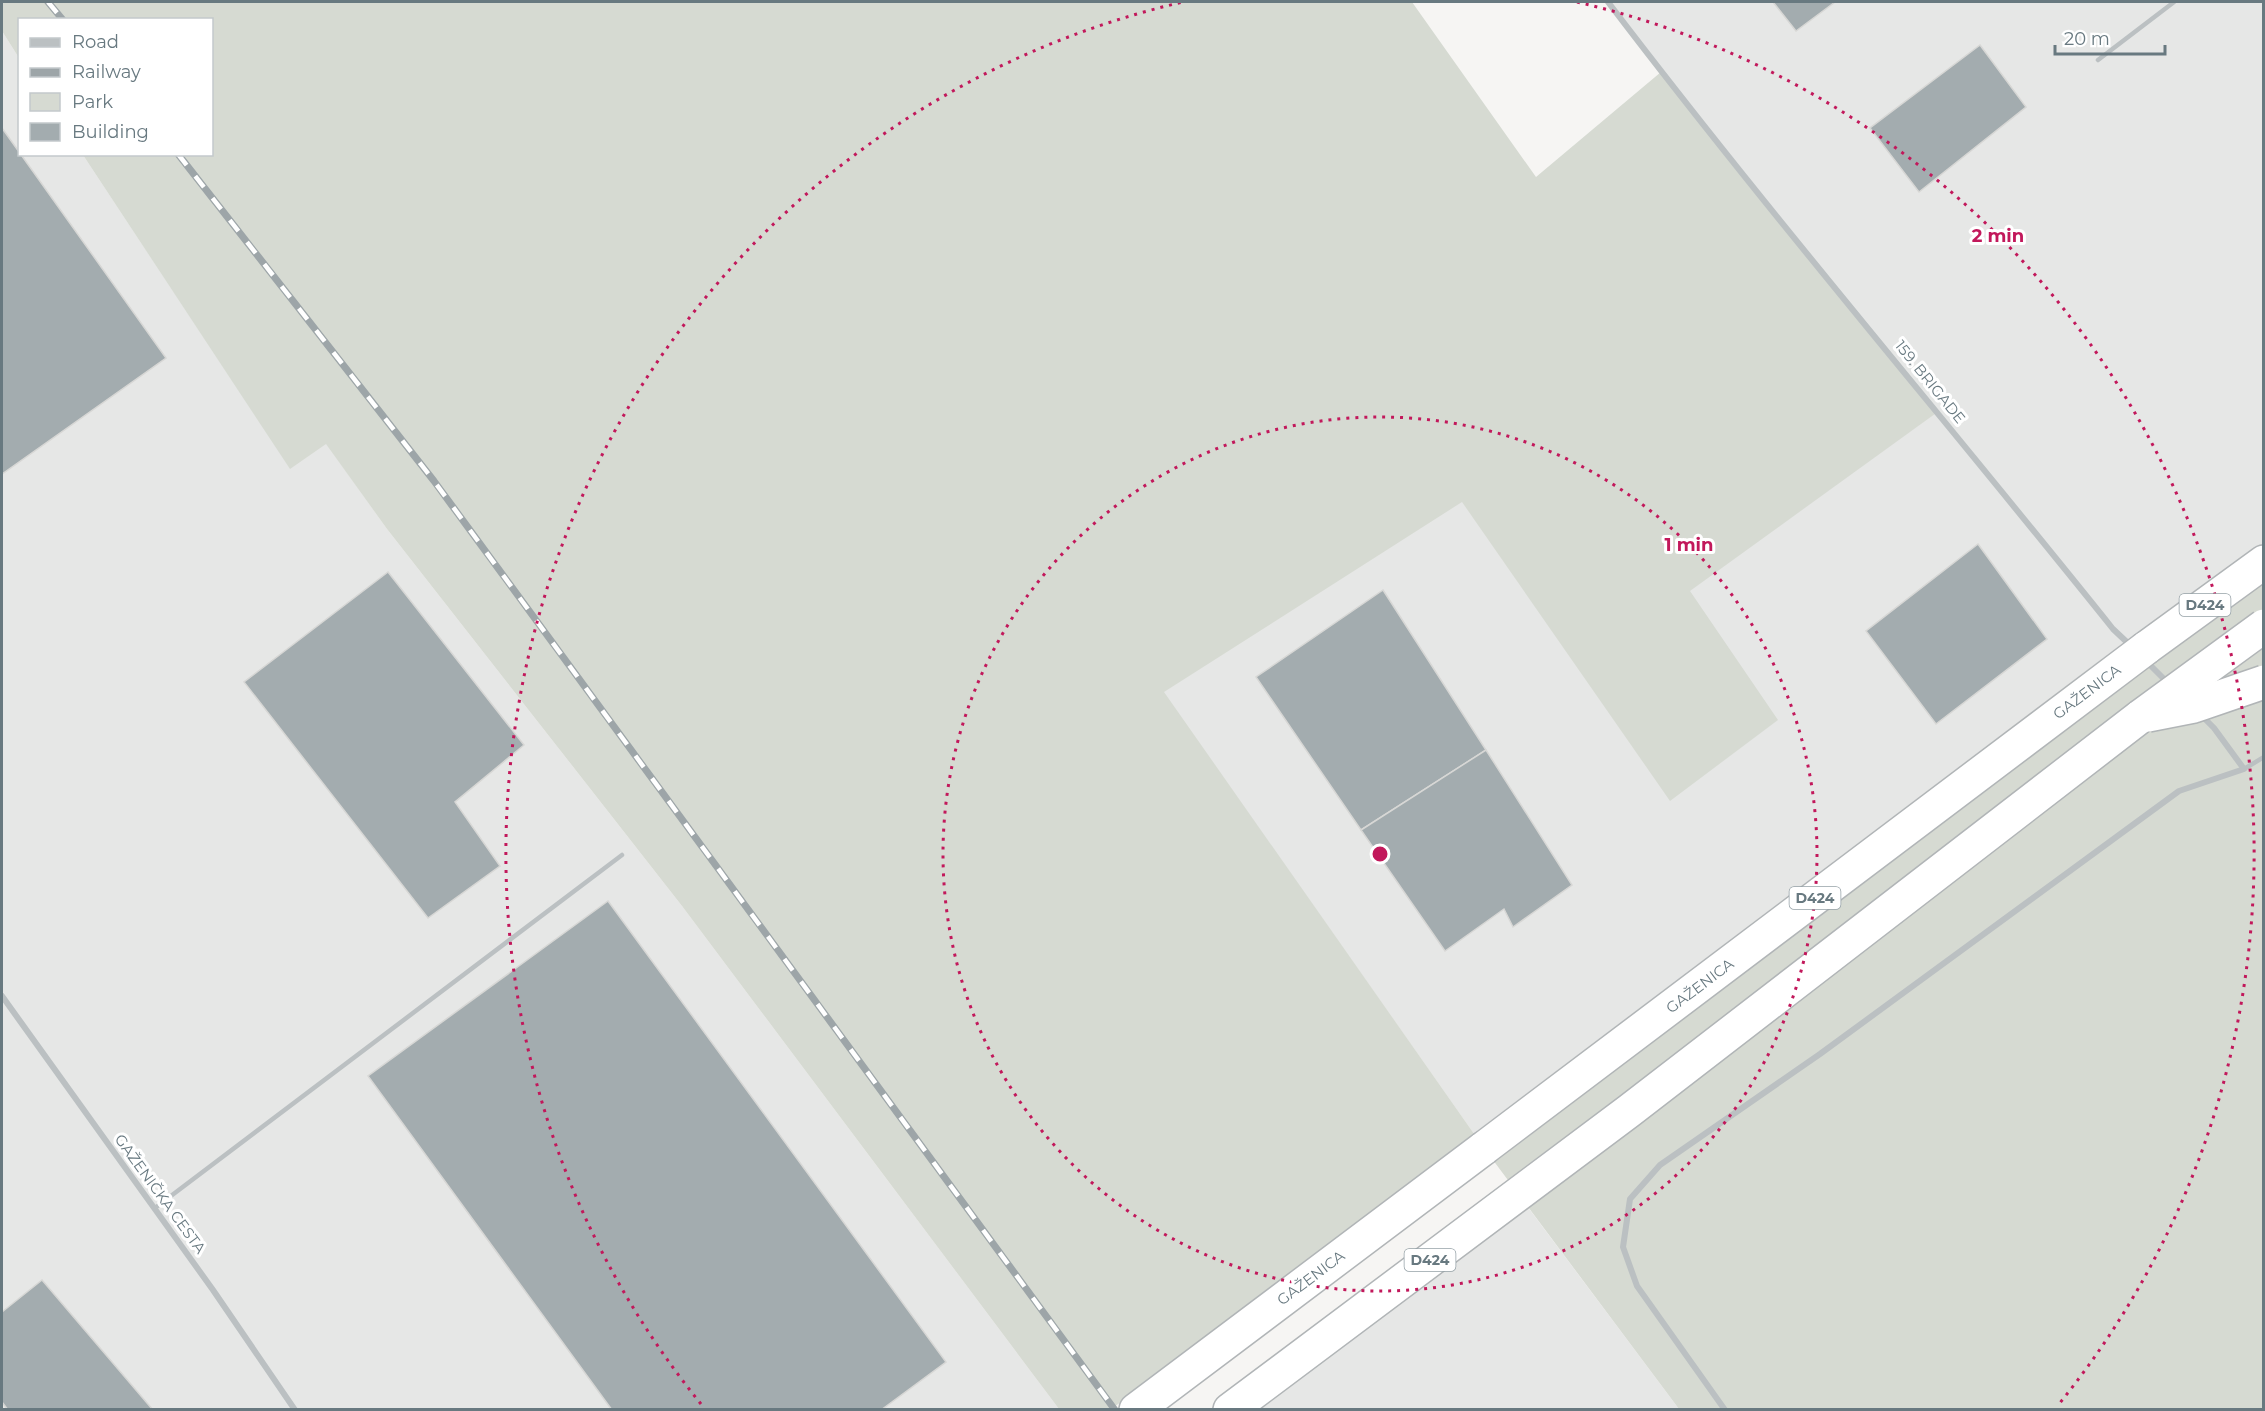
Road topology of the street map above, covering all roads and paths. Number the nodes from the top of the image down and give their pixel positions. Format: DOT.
graph roads {
  1 [pos="1608,2"];
  2 [pos="2174,2"];
  3 [pos="2098,60"];
  4 [pos="2264,562"];
  5 [pos="2264,626"];
  6 [pos="2264,682"];
  7 [pos="2180,695"];
  8 [pos="2188,703"];
  9 [pos="2140,716"];
  10 [pos="2264,757"];
  11 [pos="2244,769"];
  12 [pos="622,855"];
  13 [pos="2,996"];
  14 [pos="155,1208"];
  15 [pos="295,1410"];
  16 [pos="1136,1410"];
  17 [pos="1230,1410"];
  18 [pos="1725,1410"];
  1 -- 7 [label="street, 159. BRIGADE"];
  2 -- 3 [label="lane"];
  4 -- 16 [label="highway, GAŽENICA / D424, bridge"];
  5 -- 9 [label="highway, D424, bridge"];
  6 -- 9 [label="highway, bridge"];
  8 -- 11 [label="street"];
  9 -- 17 [label="highway, D424"];
  10 -- 11 [label="lane"];
  11 -- 18 [label="street"];
  12 -- 14 [label="lane"];
  13 -- 14 [label="street, GAŽENIČKA CESTA"];
  14 -- 15 [label="street, GAŽENIČKA CESTA"];
}
